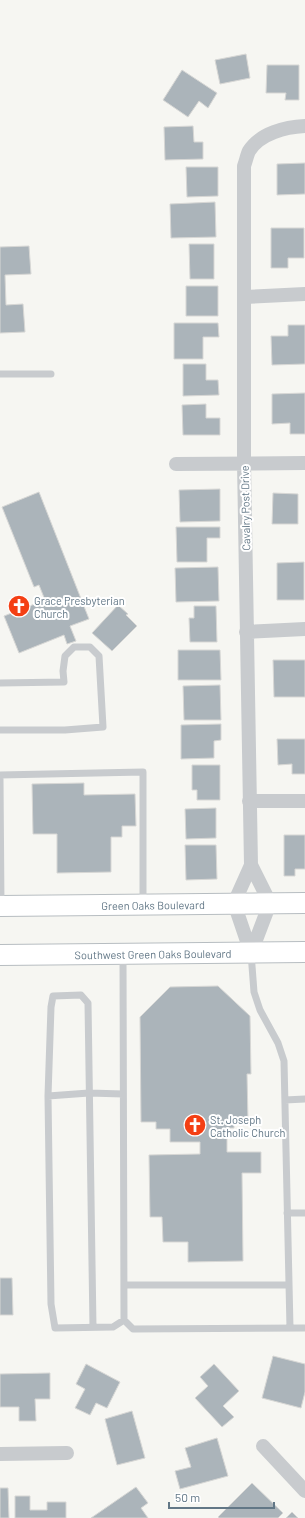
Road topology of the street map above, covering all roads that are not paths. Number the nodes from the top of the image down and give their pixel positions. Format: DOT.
graph roads {
  1 [pos="305,126"];
  2 [pos="305,294"];
  3 [pos="244,297"];
  4 [pos="0,374"];
  5 [pos="51,374"];
  6 [pos="244,463"];
  7 [pos="305,463"];
  8 [pos="176,464"];
  9 [pos="305,629"];
  10 [pos="246,632"];
  11 [pos="0,683"];
  12 [pos="0,730"];
  13 [pos="0,775"];
  14 [pos="0,779"];
  15 [pos="249,801"];
  16 [pos="305,801"];
  17 [pos="251,865"];
  18 [pos="0,870"];
  19 [pos="234,903"];
  20 [pos="270,903"];
  21 [pos="305,903"];
  22 [pos="144,904"];
  23 [pos="1,906"];
  24 [pos="305,952"];
  25 [pos="251,953"];
  26 [pos="0,954"];
  27 [pos="123,954"];
  28 [pos="89,1094"];
  29 [pos="123,1094"];
  30 [pos="48,1096"];
  31 [pos="305,1099"];
  32 [pos="285,1100"];
  33 [pos="287,1213"];
  34 [pos="305,1213"];
  35 [pos="124,1285"];
  36 [pos="289,1285"];
  37 [pos="124,1320"];
  38 [pos="93,1328"];
  39 [pos="290,1328"];
  40 [pos="305,1328"];
  41 [pos="263,1446"];
  42 [pos="66,1453"];
  43 [pos="0,1454"];
  44 [pos="305,1491"];
  1 -- 3 [label="street, Cavalry Post Drive"];
  2 -- 3 [label="street"];
  3 -- 6 [label="street, Cavalry Post Drive"];
  4 -- 5 [label="lane"];
  6 -- 7 [label="street"];
  6 -- 8 [label="street"];
  6 -- 10 [label="street, Cavalry Post Drive"];
  9 -- 10 [label="street"];
  10 -- 15 [label="street, Cavalry Post Drive"];
  11 -- 12 [label="lane"];
  13 -- 22 [label="lane"];
  14 -- 18 [label="lane"];
  15 -- 16 [label="street"];
  15 -- 17 [label="street, Cavalry Post Drive"];
  17 -- 19 [label="street, Cavalry Post Drive"];
  17 -- 20 [label="street, Cavalry Post Drive"];
  18 -- 23 [label="lane"];
  19 -- 20 [label="main road, Green Oaks Boulevard"];
  19 -- 22 [label="main road, Green Oaks Boulevard"];
  19 -- 25 [label="street"];
  20 -- 21 [label="main road, Green Oaks Boulevard"];
  20 -- 25 [label="street"];
  22 -- 23 [label="main road, Green Oaks Boulevard"];
  24 -- 25 [label="main road, Southwest Green Oaks Boulevard"];
  25 -- 27 [label="main road, Southwest Green Oaks Boulevard"];
  25 -- 32 [label="lane"];
  26 -- 27 [label="main road, Southwest Green Oaks Boulevard"];
  27 -- 29 [label="lane"];
  28 -- 29 [label="lane"];
  28 -- 30 [label="lane"];
  28 -- 30 [label="lane"];
  28 -- 38 [label="lane"];
  29 -- 35 [label="lane"];
  30 -- 38 [label="lane"];
  31 -- 32 [label="lane"];
  32 -- 33 [label="lane"];
  33 -- 34 [label="lane"];
  33 -- 36 [label="lane"];
  35 -- 36 [label="lane"];
  35 -- 37 [label="lane"];
  36 -- 39 [label="lane"];
  37 -- 38 [label="lane"];
  37 -- 39 [label="lane"];
  39 -- 40 [label="lane"];
  41 -- 44 [label="street"];
  42 -- 43 [label="street"];
}
